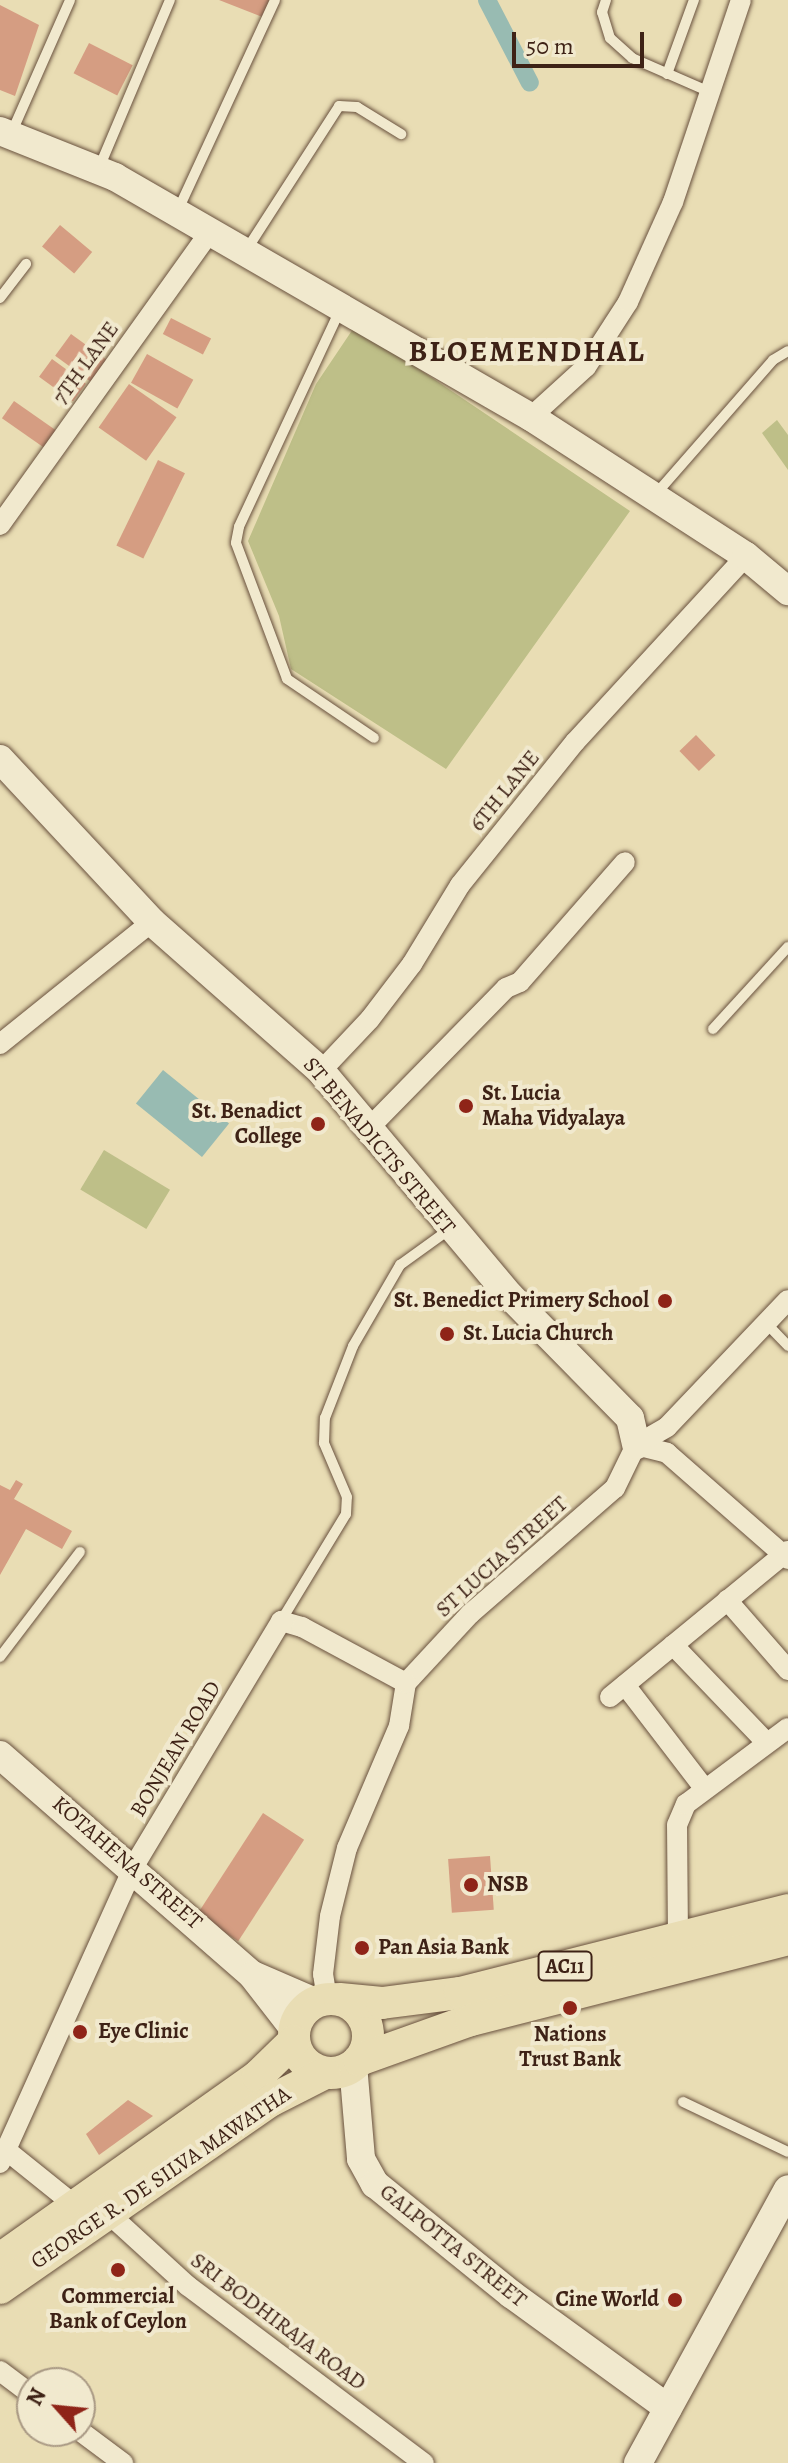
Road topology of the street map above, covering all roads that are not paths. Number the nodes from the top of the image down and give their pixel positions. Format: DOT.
graph roads {
  1 [pos="70,0"];
  2 [pos="170,0"];
  3 [pos="275,0"];
  4 [pos="606,0"];
  5 [pos="694,0"];
  6 [pos="741,0"];
  7 [pos="667,74"];
  8 [pos="710,92"];
  9 [pos="5,134"];
  10 [pos="401,134"];
  11 [pos="98,170"];
  12 [pos="177,211"];
  13 [pos="211,230"];
  14 [pos="246,251"];
  15 [pos="26,264"];
  16 [pos="0,298"];
  17 [pos="342,307"];
  18 [pos="788,351"];
  19 [pos="531,417"];
  20 [pos="654,496"];
  21 [pos="0,525"];
  22 [pos="746,556"];
  23 [pos="788,591"];
  24 [pos="374,738"];
  25 [pos="0,759"];
  26 [pos="625,862"];
  27 [pos="152,922"];
  28 [pos="788,947"];
  29 [pos="713,1029"];
  30 [pos="0,1044"];
  31 [pos="321,1071"];
  32 [pos="368,1129"];
  33 [pos="450,1229"];
  34 [pos="788,1300"];
  35 [pos="766,1323"];
  36 [pos="788,1346"];
  37 [pos="636,1445"];
  38 [pos="80,1552"];
  39 [pos="787,1555"];
  40 [pos="727,1600"];
  41 [pos="281,1621"];
  42 [pos="673,1645"];
  43 [pos="0,1657"];
  44 [pos="788,1670"];
  45 [pos="406,1683"];
  46 [pos="788,1728"];
  47 [pos="765,1741"];
  48 [pos="0,1755"];
  49 [pos="704,1788"];
  50 [pos="134,1866"];
  51 [pos="788,1910"];
  52 [pos="678,1937"];
  53 [pos="788,1939"];
  54 [pos="252,1975"];
  55 [pos="327,2000"];
  56 [pos="294,2035"];
  57 [pos="346,2066"];
  58 [pos="683,2102"];
  59 [pos="788,2152"];
  60 [pos="3,2156"];
  61 [pos="788,2189"];
  62 [pos="92,2210"];
  63 [pos="0,2259"];
  64 [pos="0,2288"];
  65 [pos="668,2408"];
  66 [pos="96,2443"];
  67 [pos="123,2463"];
  68 [pos="424,2463"];
  69 [pos="638,2463"];
  1 -- 9 [label="lane"];
  2 -- 11 [label="lane"];
  3 -- 12 [label="lane"];
  4 -- 7 [label="lane"];
  5 -- 7 [label="lane"];
  6 -- 8 [label="street"];
  7 -- 8 [label="lane"];
  8 -- 19 [label="street"];
  9 -- 11 [label="street"];
  10 -- 14 [label="lane"];
  11 -- 12 [label="street"];
  12 -- 13 [label="street"];
  13 -- 14 [label="street"];
  13 -- 21 [label="street, 7TH LANE"];
  14 -- 17 [label="street"];
  15 -- 16 [label="lane"];
  17 -- 19 [label="street"];
  17 -- 24 [label="lane"];
  18 -- 20 [label="lane"];
  19 -- 20 [label="street"];
  20 -- 22 [label="street"];
  22 -- 23 [label="street"];
  22 -- 31 [label="street, 6TH LANE"];
  25 -- 27 [label="street, ST BENADICTS STREET"];
  26 -- 32 [label="street"];
  27 -- 30 [label="street"];
  27 -- 31 [label="street, ST BENADICTS STREET"];
  28 -- 29 [label="lane"];
  31 -- 32 [label="street, ST BENADICTS STREET"];
  32 -- 33 [label="street, ST BENADICTS STREET"];
  33 -- 37 [label="street, ST BENADICTS STREET"];
  33 -- 41 [label="lane"];
  34 -- 35 [label="street"];
  35 -- 36 [label="lane"];
  35 -- 37 [label="street"];
  37 -- 39 [label="street"];
  37 -- 45 [label="street, ST LUCIA STREET"];
  38 -- 43 [label="lane"];
  39 -- 40 [label="street"];
  40 -- 42 [label="street"];
  40 -- 44 [label="street"];
  41 -- 45 [label="street"];
  41 -- 50 [label="street, BONJEAN ROAD"];
  42 -- 47 [label="street"];
  42 -- 49 [label="street"];
  45 -- 55 [label="street"];
  46 -- 47 [label="street"];
  47 -- 49 [label="street"];
  48 -- 50 [label="street, KOTAHENA STREET"];
  49 -- 52 [label="street"];
  50 -- 54 [label="street, KOTAHENA STREET"];
  50 -- 60 [label="street, BONJEAN ROAD"];
  51 -- 52 [label="main road, AC11"];
  52 -- 55 [label="main road, AC11"];
  53 -- 57 [label="main road, GEORGE R. DE SILVA MAWATHA / AC11"];
  54 -- 55 [label="street, KOTAHENA STREET"];
  54 -- 56 [label="street, KOTAHENA STREET"];
  55 -- 56 [label="main road"];
  55 -- 57 [label="main road"];
  56 -- 57 [label="main road"];
  56 -- 62 [label="main road, GEORGE R. DE SILVA MAWATHA / AC11"];
  57 -- 62 [label="main road, GEORGE R. DE SILVA MAWATHA / AC11"];
  57 -- 65 [label="street, GALPOTTA STREET"];
  58 -- 59 [label="lane"];
  60 -- 62 [label="street, SRI BODHIRAJA ROAD"];
  61 -- 65 [label="street"];
  62 -- 63 [label="main road, GEORGE R. DE SILVA MAWATHA / AC11"];
  62 -- 64 [label="main road, GEORGE R. DE SILVA MAWATHA / AC11"];
  62 -- 68 [label="street, SRI BODHIRAJA ROAD"];
  65 -- 69 [label="street"];
  66 -- 67 [label="street"];
}
